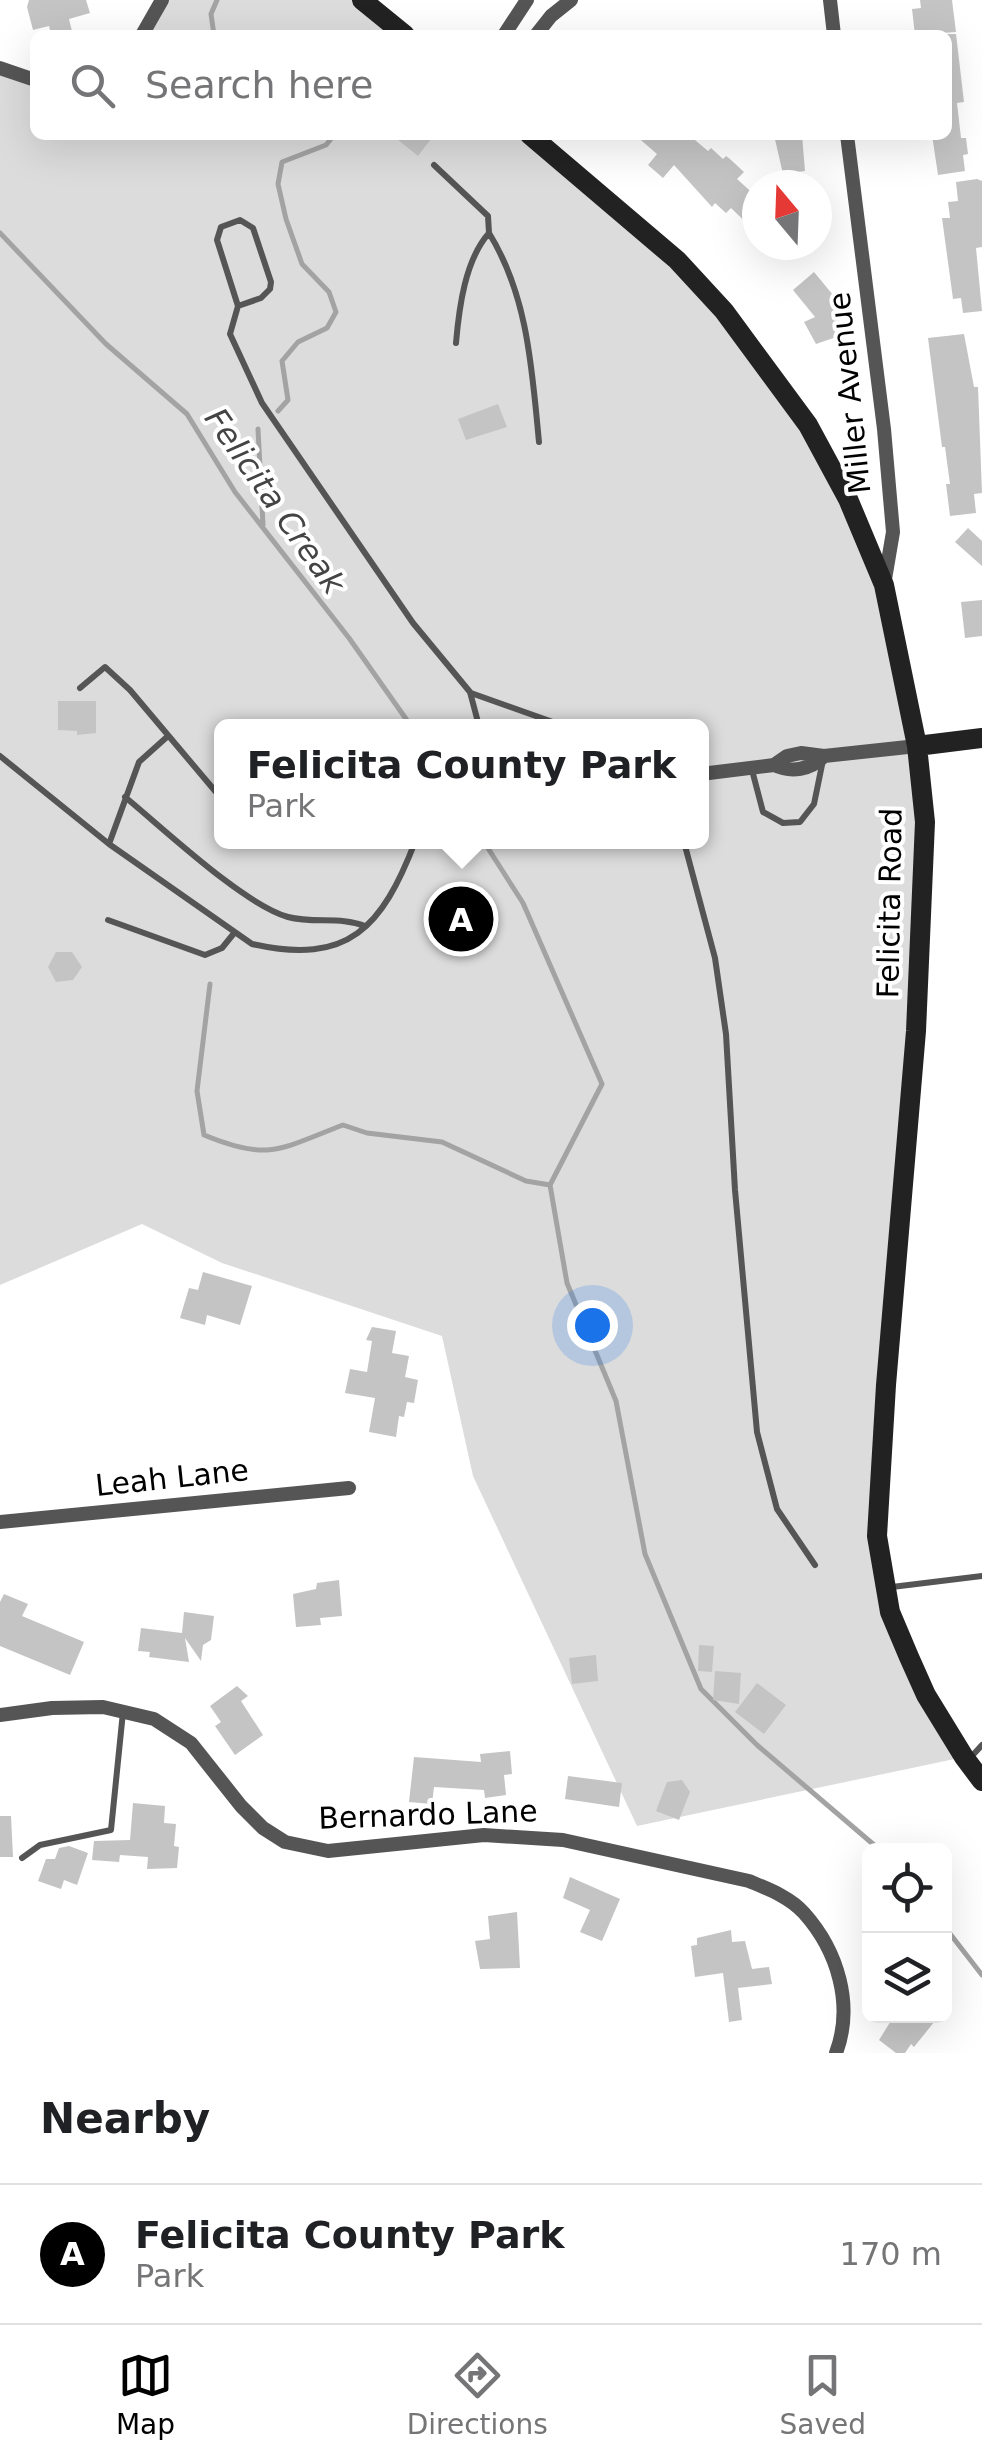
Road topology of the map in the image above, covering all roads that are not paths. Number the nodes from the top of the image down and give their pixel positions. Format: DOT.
graph roads {
  1 [pos="162,0"];
  2 [pos="362,0"];
  3 [pos="527,0"];
  4 [pos="571,0"];
  5 [pos="830,0"];
  6 [pos="145,30"];
  7 [pos="399,30"];
  8 [pos="507,30"];
  9 [pos="540,30"];
  10 [pos="833,30"];
  11 [pos="0,68"];
  12 [pos="30,78"];
  13 [pos="536,140"];
  14 [pos="848,140"];
  15 [pos="434,166"];
  16 [pos="489,233"];
  17 [pos="238,306"];
  18 [pos="456,343"];
  19 [pos="539,442"];
  20 [pos="884,585"];
  21 [pos="80,688"];
  22 [pos="470,692"];
  23 [pos="477,719"];
  24 [pos="545,719"];
  25 [pos="168,736"];
  26 [pos="982,738"];
  27 [pos="918,746"];
  28 [pos="0,756"];
  29 [pos="824,756"];
  30 [pos="752,768"];
  31 [pos="709,773"];
  32 [pos="214,790"];
  33 [pos="125,797"];
  34 [pos="110,844"];
  35 [pos="413,849"];
  36 [pos="686,849"];
  37 [pos="108,920"];
  38 [pos="366,926"];
  39 [pos="235,932"];
  40 [pos="349,1488"];
  41 [pos="0,1522"];
  42 [pos="815,1564"];
  43 [pos="982,1576"];
  44 [pos="886,1588"];
  45 [pos="122,1712"];
  46 [pos="0,1715"];
  47 [pos="982,1745"];
  48 [pos="966,1761"];
  49 [pos="982,1781"];
  50 [pos="22,1858"];
  51 [pos="836,2053"];
  1 -- 6 [label="street"];
  2 -- 7 [label="main road"];
  3 -- 8 [label="street"];
  4 -- 9 [label="street"];
  5 -- 10 [label="street"];
  11 -- 12 [label="street"];
  13 -- 20 [label="main road, Felicita Road"];
  14 -- 20 [label="street, Miller Avenue"];
  15 -- 16 [label="lane"];
  16 -- 18 [label="lane"];
  16 -- 19 [label="lane"];
  17 -- 17 [label="lane"];
  17 -- 22 [label="lane"];
  20 -- 27 [label="main road, Felicita Road"];
  21 -- 25 [label="lane"];
  22 -- 23 [label="lane"];
  22 -- 24 [label="lane"];
  25 -- 32 [label="lane"];
  25 -- 33 [label="lane"];
  26 -- 27 [label="main road"];
  27 -- 29 [label="street"];
  27 -- 44 [label="main road, Felicita Road"];
  28 -- 34 [label="lane"];
  29 -- 30 [label="street"];
  29 -- 30 [label="lane"];
  30 -- 31 [label="street"];
  33 -- 34 [label="lane"];
  33 -- 38 [label="lane"];
  34 -- 39 [label="lane"];
  35 -- 38 [label="lane"];
  36 -- 42 [label="lane"];
  37 -- 39 [label="lane"];
  38 -- 39 [label="lane"];
  40 -- 41 [label="street, Leah Lane"];
  43 -- 44 [label="lane"];
  44 -- 48 [label="main road, Felicita Road"];
  45 -- 46 [label="street, Bernardo Lane"];
  45 -- 50 [label="lane"];
  45 -- 51 [label="street, Bernardo Lane"];
  47 -- 48 [label="lane"];
  48 -- 49 [label="main road, Felicita Road"];
}
